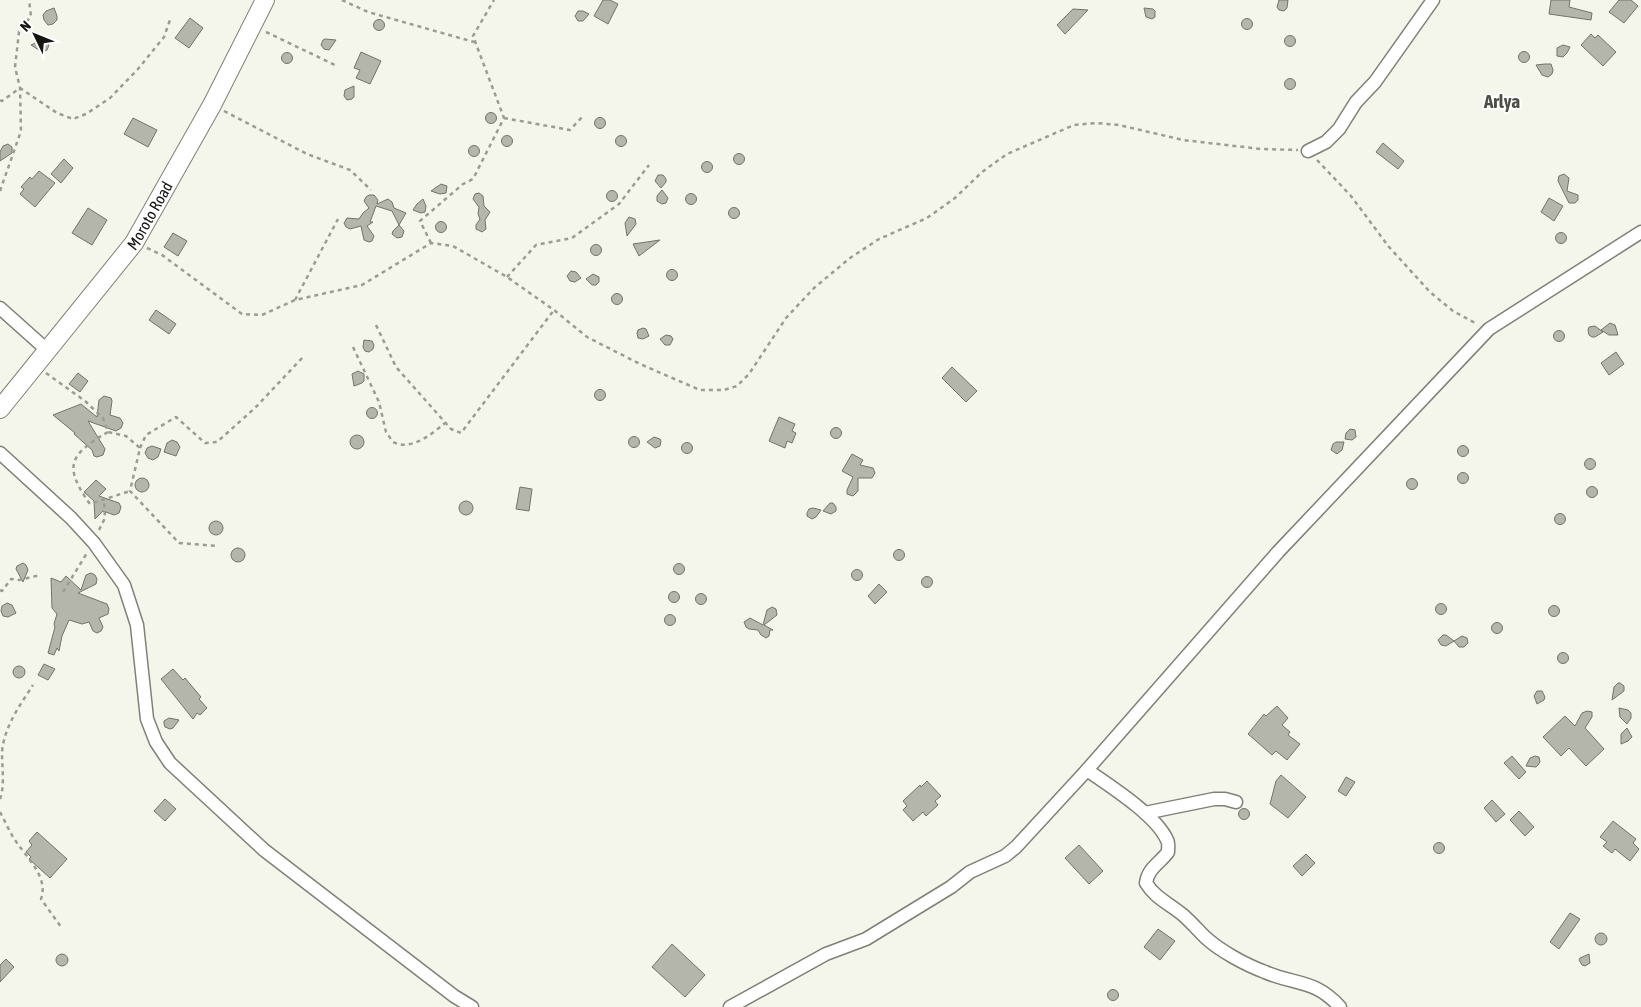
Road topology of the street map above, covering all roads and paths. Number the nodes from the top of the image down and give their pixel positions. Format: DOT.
graph roads {
  1 [pos="29,0"];
  2 [pos="265,0"];
  3 [pos="342,0"];
  4 [pos="1433,0"];
  5 [pos="492,1"];
  6 [pos="170,20"];
  7 [pos="251,25"];
  8 [pos="474,42"];
  9 [pos="335,65"];
  10 [pos="20,88"];
  11 [pos="0,100"];
  12 [pos="212,105"];
  13 [pos="584,116"];
  14 [pos="504,118"];
  15 [pos="1308,150"];
  16 [pos="649,165"];
  17 [pos="371,190"];
  18 [pos="0,191"];
  19 [pos="338,219"];
  20 [pos="1641,232"];
  21 [pos="134,243"];
  22 [pos="431,243"];
  23 [pos="507,277"];
  24 [pos="296,300"];
  25 [pos="0,308"];
  26 [pos="554,310"];
  27 [pos="376,325"];
  28 [pos="1489,329"];
  29 [pos="353,347"];
  30 [pos="47,350"];
  31 [pos="304,356"];
  32 [pos="36,365"];
  33 [pos="0,409"];
  34 [pos="445,423"];
  35 [pos="108,432"];
  36 [pos="140,448"];
  37 [pos="0,453"];
  38 [pos="130,491"];
  39 [pos="218,546"];
  40 [pos="40,575"];
  41 [pos="0,590"];
  42 [pos="33,685"];
  43 [pos="1088,770"];
  44 [pos="0,799"];
  45 [pos="1236,802"];
  46 [pos="0,812"];
  47 [pos="1145,813"];
  48 [pos="61,927"];
  49 [pos="472,1007"];
  50 [pos="730,1007"];
  51 [pos="1340,1007"];
  1 -- 10 [label="path"];
  2 -- 7 [label="main road, Moroto Road"];
  3 -- 8 [label="path"];
  4 -- 15 [label="street"];
  5 -- 8 [label="path"];
  6 -- 10 [label="path"];
  7 -- 9 [label="path"];
  7 -- 12 [label="main road, Moroto Road"];
  8 -- 14 [label="path"];
  10 -- 11 [label="path"];
  10 -- 18 [label="path"];
  12 -- 17 [label="path"];
  12 -- 21 [label="main road, Moroto Road"];
  13 -- 14 [label="path"];
  14 -- 22 [label="path"];
  15 -- 26 [label="path"];
  15 -- 28 [label="path"];
  16 -- 23 [label="path"];
  19 -- 24 [label="path"];
  20 -- 28 [label="street"];
  21 -- 24 [label="path"];
  21 -- 30 [label="main road, Moroto Road"];
  22 -- 23 [label="path"];
  22 -- 24 [label="path"];
  23 -- 26 [label="path"];
  25 -- 30 [label="street"];
  26 -- 34 [label="path"];
  27 -- 34 [label="path"];
  28 -- 43 [label="street"];
  29 -- 34 [label="path"];
  30 -- 32 [label="main road, Moroto Road"];
  31 -- 36 [label="path"];
  32 -- 33 [label="main road, Moroto Road"];
  32 -- 35 [label="path"];
  35 -- 36 [label="path"];
  35 -- 38 [label="path"];
  36 -- 38 [label="path"];
  37 -- 49 [label="street"];
  38 -- 39 [label="path"];
  40 -- 41 [label="path"];
  42 -- 44 [label="path"];
  43 -- 47 [label="street"];
  43 -- 50 [label="street"];
  45 -- 47 [label="street"];
  46 -- 48 [label="path"];
  47 -- 51 [label="street"];
}
